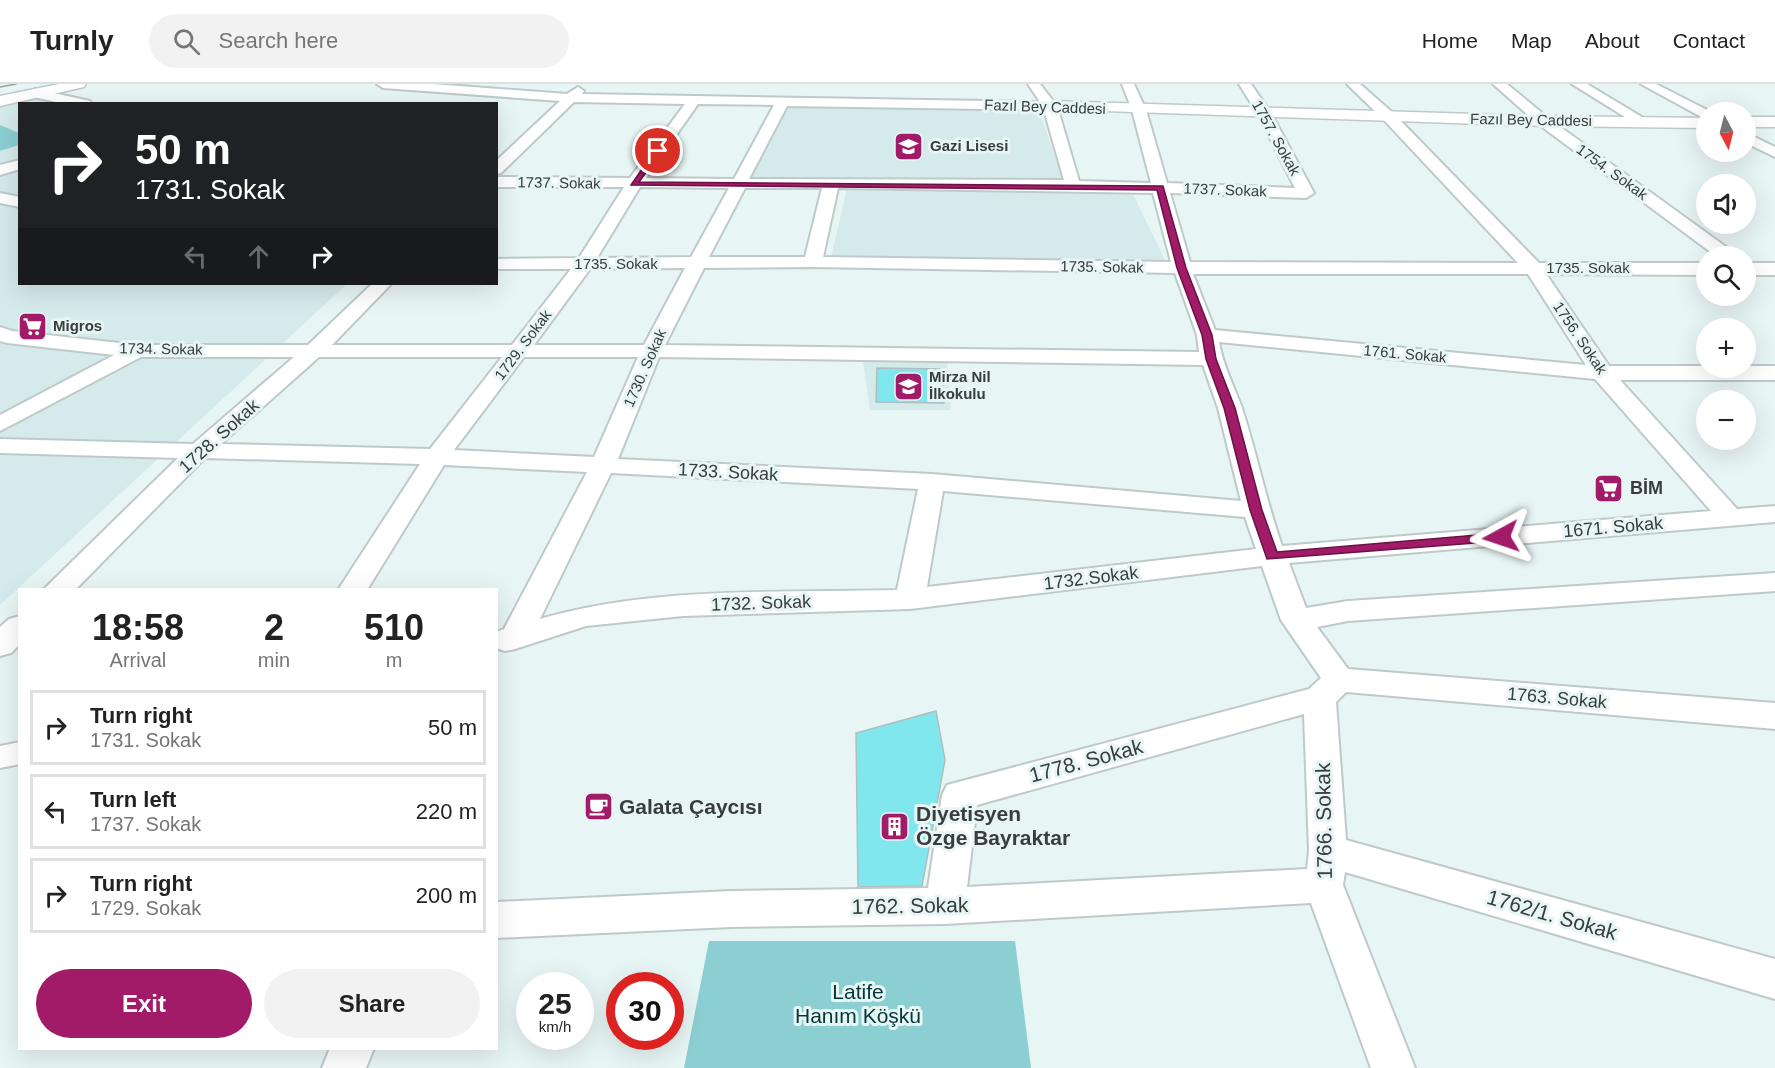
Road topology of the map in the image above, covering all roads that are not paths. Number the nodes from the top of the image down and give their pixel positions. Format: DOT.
graph roads {
  1 [pos="79,84"];
  2 [pos="383,84"];
  3 [pos="586,84"];
  4 [pos="1034,84"];
  5 [pos="1128,84"];
  6 [pos="1245,84"];
  7 [pos="1353,84"];
  8 [pos="1499,84"];
  9 [pos="1578,84"];
  10 [pos="1647,84"];
  11 [pos="40,89"];
  12 [pos="487,92"];
  13 [pos="0,94"];
  14 [pos="568,98"];
  15 [pos="0,101"];
  16 [pos="694,101"];
  17 [pos="80,102"];
  18 [pos="473,102"];
  19 [pos="782,102"];
  20 [pos="1050,106"];
  21 [pos="1139,110"];
  22 [pos="1696,110"];
  23 [pos="1264,113"];
  24 [pos="1388,116"];
  25 [pos="1543,121"];
  26 [pos="1643,122"];
  27 [pos="1756,122"];
  28 [pos="1775,122"];
  29 [pos="1696,123"];
  30 [pos="1756,143"];
  31 [pos="1775,153"];
  32 [pos="18,165"];
  33 [pos="498,168"];
  34 [pos="0,170"];
  35 [pos="498,182"];
  36 [pos="739,183"];
  37 [pos="831,183"];
  38 [pos="634,184"];
  39 [pos="1073,186"];
  40 [pos="1160,188"];
  41 [pos="1306,193"];
  42 [pos="0,198"];
  43 [pos="18,201"];
  44 [pos="1713,246"];
  45 [pos="813,262"];
  46 [pos="498,264"];
  47 [pos="697,264"];
  48 [pos="584,265"];
  49 [pos="1182,268"];
  50 [pos="1533,268"];
  51 [pos="1696,269"];
  52 [pos="1756,269"];
  53 [pos="1775,269"];
  54 [pos="381,285"];
  55 [pos="1207,335"];
  56 [pos="2,336"];
  57 [pos="316,349"];
  58 [pos="519,350"];
  59 [pos="137,351"];
  60 [pos="651,351"];
  61 [pos="1211,359"];
  62 [pos="1602,373"];
  63 [pos="1775,373"];
  64 [pos="0,424"];
  65 [pos="0,446"];
  66 [pos="198,452"];
  67 [pos="437,457"];
  68 [pos="603,465"];
  69 [pos="932,482"];
  70 [pos="1256,510"];
  71 [pos="1775,514"];
  72 [pos="1730,517"];
  73 [pos="1272,556"];
  74 [pos="1775,582"];
  75 [pos="59,588"];
  76 [pos="353,588"];
  77 [pos="910,599"];
  78 [pos="1296,620"];
  79 [pos="18,628"];
  80 [pos="506,640"];
  81 [pos="0,645"];
  82 [pos="1330,689"];
  83 [pos="1775,716"];
  84 [pos="18,753"];
  85 [pos="0,757"];
  86 [pos="1326,868"];
  87 [pos="945,906"];
  88 [pos="498,920"];
  89 [pos="1775,979"];
  90 [pos="351,1050"];
  91 [pos="344,1068"];
  92 [pos="1393,1068"];
  1 -- 11 [label="street"];
  2 -- 12 [label="street, Fazıl Bey Caddesi"];
  3 -- 14 [label="street"];
  4 -- 20 [label="street"];
  5 -- 21 [label="street"];
  6 -- 23 [label="street, 1757. Sokak"];
  7 -- 24 [label="street, 1756. Sokak"];
  8 -- 25 [label="street, 1754. Sokak"];
  9 -- 26 [label="street"];
  10 -- 22 [label="street"];
  11 -- 13 [label="street"];
  11 -- 15 [label="street"];
  11 -- 17 [label="street"];
  12 -- 14 [label="street, Fazıl Bey Caddesi"];
  12 -- 18 [label="street"];
  14 -- 16 [label="street, Fazıl Bey Caddesi"];
  14 -- 33 [label="street"];
  16 -- 19 [label="street, Fazıl Bey Caddesi"];
  16 -- 38 [label="street, 1729. Sokak"];
  19 -- 20 [label="street, Fazıl Bey Caddesi"];
  19 -- 36 [label="street, 1730. Sokak"];
  20 -- 21 [label="street, Fazıl Bey Caddesi"];
  20 -- 39 [label="street"];
  21 -- 23 [label="street, Fazıl Bey Caddesi"];
  21 -- 40 [label="street"];
  23 -- 24 [label="street, Fazıl Bey Caddesi"];
  23 -- 41 [label="street, 1757. Sokak"];
  24 -- 25 [label="street, Fazıl Bey Caddesi"];
  24 -- 50 [label="street, 1756. Sokak"];
  25 -- 26 [label="street, Fazıl Bey Caddesi"];
  25 -- 44 [label="street, 1754. Sokak"];
  26 -- 29 [label="street, Fazıl Bey Caddesi"];
  27 -- 28 [label="street"];
  30 -- 31 [label="street"];
  32 -- 34 [label="street"];
  35 -- 38 [label="street, 1737. Sokak"];
  36 -- 37 [label="street, 1737. Sokak"];
  36 -- 38 [label="street, 1737. Sokak"];
  36 -- 47 [label="street, 1730. Sokak"];
  37 -- 39 [label="street, 1737. Sokak"];
  37 -- 45 [label="street"];
  38 -- 48 [label="street, 1729. Sokak"];
  39 -- 40 [label="street, 1737. Sokak"];
  40 -- 41 [label="street, 1737. Sokak"];
  40 -- 49 [label="street"];
  42 -- 43 [label="street"];
  45 -- 47 [label="street, 1735. Sokak"];
  45 -- 49 [label="street, 1735. Sokak"];
  46 -- 48 [label="street, 1735. Sokak"];
  47 -- 48 [label="street, 1735. Sokak"];
  47 -- 60 [label="street, 1730. Sokak"];
  48 -- 58 [label="street, 1729. Sokak"];
  49 -- 50 [label="street, 1735. Sokak"];
  49 -- 55 [label="street"];
  50 -- 51 [label="street, 1735. Sokak"];
  50 -- 62 [label="street, 1756. Sokak"];
  52 -- 53 [label="street"];
  54 -- 57 [label="street, 1728. Sokak"];
  55 -- 61 [label="street"];
  55 -- 62 [label="street, 1761. Sokak"];
  56 -- 59 [label="street, 1734. Sokak"];
  57 -- 58 [label="street, 1734. Sokak"];
  57 -- 59 [label="street, 1734. Sokak"];
  57 -- 66 [label="street, 1728. Sokak"];
  58 -- 60 [label="street, 1734. Sokak"];
  58 -- 67 [label="street, 1729. Sokak"];
  59 -- 64 [label="street"];
  60 -- 61 [label="street, 1734. Sokak"];
  60 -- 68 [label="street, 1730. Sokak"];
  61 -- 70 [label="street"];
  62 -- 63 [label="street, 1761. Sokak"];
  62 -- 72 [label="street, 1756. Sokak"];
  65 -- 66 [label="street, 1733. Sokak"];
  66 -- 67 [label="street, 1733. Sokak"];
  66 -- 75 [label="street, 1728. Sokak"];
  67 -- 68 [label="street, 1733. Sokak"];
  67 -- 76 [label="street, 1729. Sokak"];
  68 -- 69 [label="street, 1733. Sokak"];
  68 -- 80 [label="street, 1730. Sokak"];
  69 -- 70 [label="street, 1733. Sokak"];
  69 -- 77 [label="street"];
  70 -- 73 [label="street"];
  71 -- 72 [label="street, 1671. Sokak"];
  72 -- 73 [label="street, 1671. Sokak"];
  73 -- 77 [label="street, 1732.Sokak"];
  73 -- 78 [label="street"];
  74 -- 78 [label="street"];
  77 -- 80 [label="street, 1732. Sokak"];
  78 -- 82 [label="street"];
  79 -- 81 [label="street"];
  82 -- 83 [label="street, 1763. Sokak"];
  82 -- 86 [label="street, 1766. Sokak"];
  82 -- 87 [label="street, 1778. Sokak"];
  84 -- 85 [label="street"];
  86 -- 87 [label="street, 1762. Sokak"];
  86 -- 89 [label="street, 1762/1. Sokak"];
  86 -- 92 [label="street, 1766. Sokak"];
  87 -- 88 [label="street, 1762. Sokak"];
  90 -- 91 [label="street"];
}
